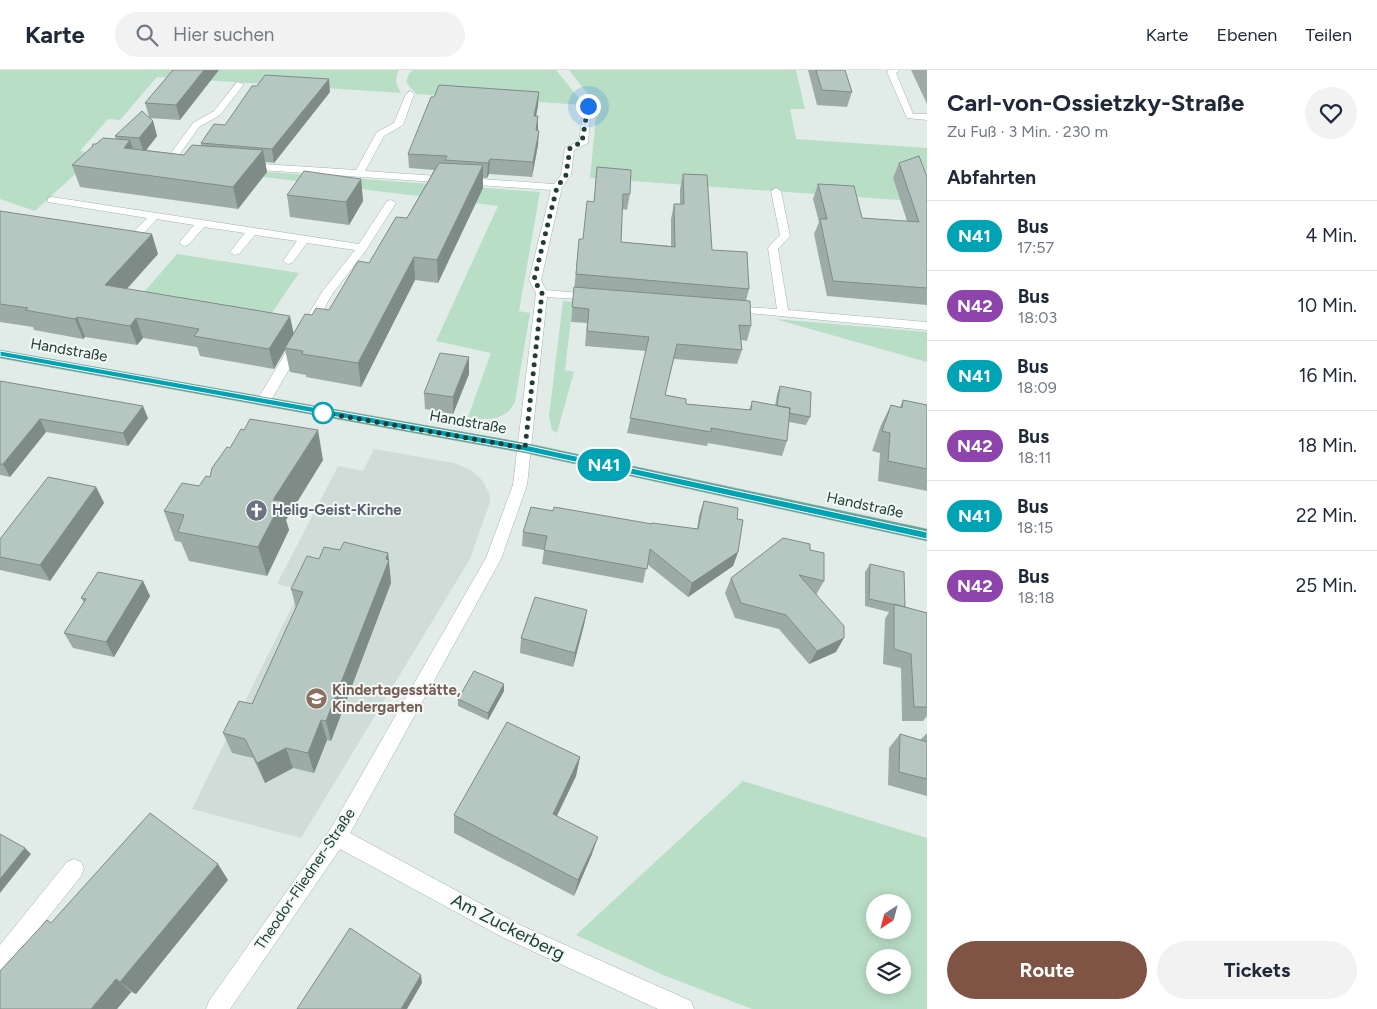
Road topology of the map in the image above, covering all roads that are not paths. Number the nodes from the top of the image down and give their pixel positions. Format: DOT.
graph roads {
  1 [pos="896,70"];
  2 [pos="240,84"];
  3 [pos="410,94"];
  4 [pos="588,106"];
  5 [pos="927,117"];
  6 [pos="171,160"];
  7 [pos="240,166"];
  8 [pos="358,175"];
  9 [pos="557,187"];
  10 [pos="776,191"];
  11 [pos="52,200"];
  12 [pos="391,204"];
  13 [pos="154,216"];
  14 [pos="202,223"];
  15 [pos="252,231"];
  16 [pos="135,236"];
  17 [pos="304,239"];
  18 [pos="184,243"];
  19 [pos="362,248"];
  20 [pos="235,252"];
  21 [pos="288,261"];
  22 [pos="542,293"];
  23 [pos="610,299"];
  24 [pos="716,308"];
  25 [pos="783,313"];
  26 [pos="927,326"];
  27 [pos="0,354"];
  28 [pos="263,402"];
  29 [pos="525,448"];
  30 [pos="927,535"];
  31 [pos="337,837"];
  32 [pos="74,868"];
  33 [pos="0,962"];
  34 [pos="216,1009"];
  35 [pos="682,1009"];
  1 -- 5 [label="street"];
  2 -- 6 [label="street"];
  3 -- 8 [label="street"];
  4 -- 9 [label="street"];
  7 -- 8 [label="street"];
  8 -- 9 [label="street"];
  9 -- 22 [label="street"];
  10 -- 25 [label="street"];
  11 -- 13 [label="street"];
  12 -- 19 [label="street"];
  13 -- 14 [label="street"];
  13 -- 16 [label="street"];
  14 -- 15 [label="street"];
  14 -- 18 [label="street"];
  15 -- 17 [label="street"];
  15 -- 20 [label="street"];
  17 -- 19 [label="street"];
  17 -- 21 [label="street"];
  19 -- 28 [label="street"];
  22 -- 23 [label="street"];
  22 -- 29 [label="street, Theodor-Fliedner-Straße"];
  24 -- 25 [label="street"];
  25 -- 26 [label="street"];
  27 -- 28 [label="main road, Handstraße"];
  28 -- 29 [label="main road, Handstraße"];
  29 -- 30 [label="main road, Handstraße"];
  29 -- 31 [label="street, Theodor-Fliedner-Straße"];
  31 -- 34 [label="street, Theodor-Fliedner-Straße"];
  31 -- 35 [label="street, Am Zuckerberg"];
  32 -- 33 [label="street"];
}
